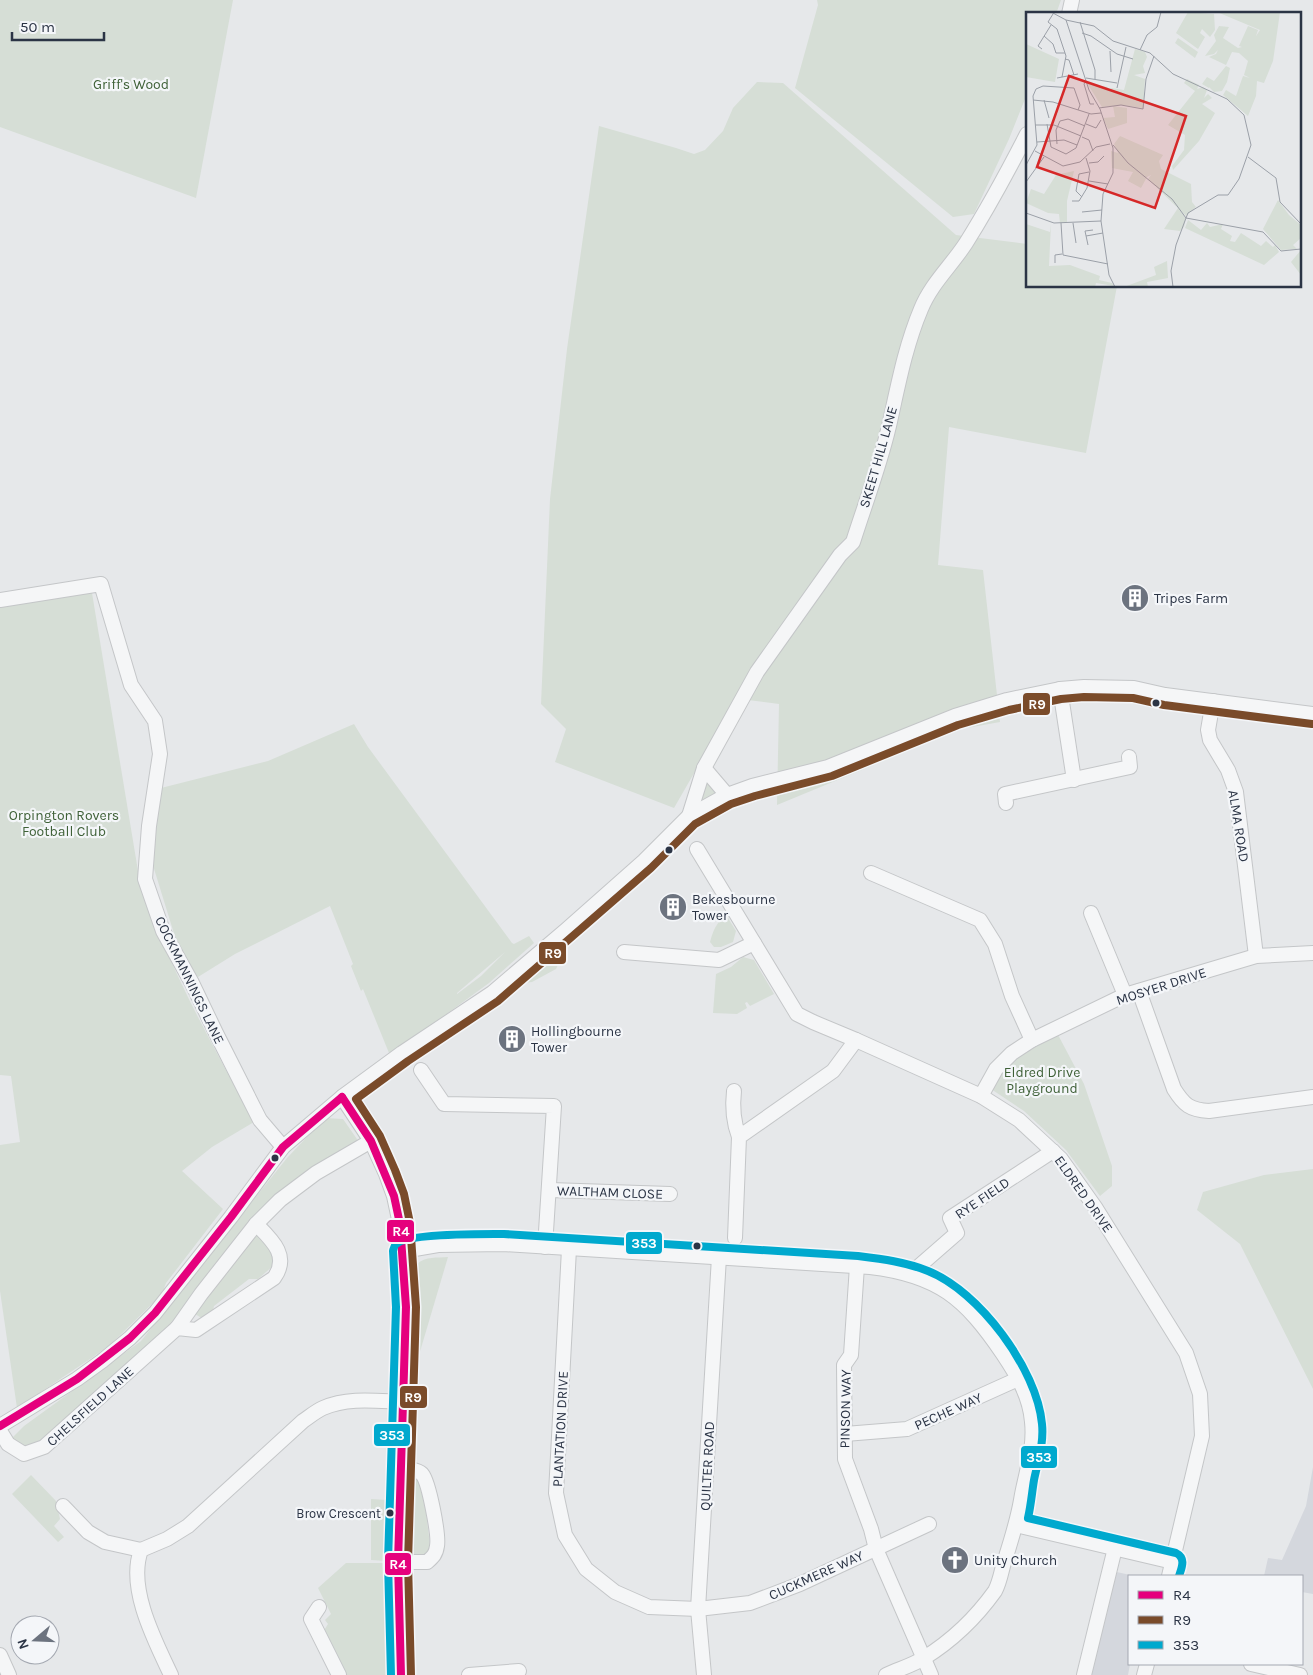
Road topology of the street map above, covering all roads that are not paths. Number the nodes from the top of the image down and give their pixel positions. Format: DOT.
graph roads {
  1 [pos="1026,136"];
  2 [pos="0,600"];
  3 [pos="1060,689"];
  4 [pos="1213,701"];
  5 [pos="1313,714"];
  6 [pos="1129,757"];
  7 [pos="704,768"];
  8 [pos="1074,780"];
  9 [pos="727,795"];
  10 [pos="1006,803"];
  11 [pos="689,816"];
  12 [pos="697,849"];
  13 [pos="871,872"];
  14 [pos="1091,912"];
  15 [pos="754,943"];
  16 [pos="624,952"];
  17 [pos="1313,953"];
  18 [pos="1256,956"];
  19 [pos="1132,993"];
  20 [pos="856,1040"];
  21 [pos="1032,1040"];
  22 [pos="421,1070"];
  23 [pos="734,1091"];
  24 [pos="981,1096"];
  25 [pos="342,1097"];
  26 [pos="1313,1097"];
  27 [pos="738,1137"];
  28 [pos="371,1141"];
  29 [pos="283,1147"];
  30 [pos="1053,1152"];
  31 [pos="550,1190"];
  32 [pos="670,1194"];
  33 [pos="256,1224"];
  34 [pos="734,1238"];
  35 [pos="546,1247"];
  36 [pos="569,1249"];
  37 [pos="402,1251"];
  38 [pos="719,1257"];
  39 [pos="857,1266"];
  40 [pos="910,1274"];
  41 [pos="177,1328"];
  42 [pos="1018,1379"];
  43 [pos="402,1402"];
  44 [pos="0,1426"];
  45 [pos="0,1431"];
  46 [pos="845,1434"];
  47 [pos="400,1469"];
  48 [pos="63,1506"];
  49 [pos="930,1524"];
  50 [pos="1016,1525"];
  51 [pos="1114,1548"];
  52 [pos="876,1549"];
  53 [pos="141,1550"];
  54 [pos="398,1562"];
  55 [pos="1173,1562"];
  56 [pos="1170,1575"];
  57 [pos="319,1607"];
  58 [pos="698,1609"];
  59 [pos="0,1655"];
  60 [pos="924,1658"];
  61 [pos="1255,1665"];
  62 [pos="519,1671"];
  63 [pos="9,1675"];
  64 [pos="171,1675"];
  65 [pos="339,1675"];
  66 [pos="401,1675"];
  67 [pos="469,1675"];
  68 [pos="704,1675"];
  69 [pos="886,1675"];
  70 [pos="931,1675"];
  71 [pos="1084,1675"];
  72 [pos="1300,1675"];
  1 -- 7 [label="street, SKEET HILL LANE"];
  2 -- 29 [label="street, COCKMANNINGS LANE"];
  3 -- 4 [label="street, CHELSFIELD LANE"];
  3 -- 8 [label="street"];
  3 -- 9 [label="street, CHELSFIELD LANE"];
  4 -- 5 [label="street, CHELSFIELD LANE"];
  4 -- 18 [label="street, ALMA ROAD"];
  6 -- 8 [label="street"];
  7 -- 9 [label="street"];
  7 -- 11 [label="street, SKEET HILL LANE"];
  8 -- 10 [label="street"];
  9 -- 11 [label="street, CHELSFIELD LANE"];
  11 -- 25 [label="street, CHELSFIELD LANE"];
  12 -- 15 [label="street, ELDRED DRIVE"];
  13 -- 21 [label="street"];
  14 -- 19 [label="street"];
  15 -- 16 [label="street"];
  15 -- 20 [label="street, ELDRED DRIVE"];
  17 -- 18 [label="street, MOSYER DRIVE"];
  18 -- 19 [label="street, MOSYER DRIVE"];
  19 -- 21 [label="street, MOSYER DRIVE"];
  19 -- 26 [label="street"];
  20 -- 24 [label="street, ELDRED DRIVE"];
  20 -- 27 [label="street"];
  21 -- 24 [label="street, MOSYER DRIVE"];
  22 -- 31 [label="street"];
  23 -- 27 [label="street"];
  24 -- 30 [label="street, ELDRED DRIVE"];
  25 -- 28 [label="street"];
  25 -- 29 [label="street, CHELSFIELD LANE"];
  27 -- 34 [label="street"];
  28 -- 33 [label="street, CHELSFIELD LANE"];
  28 -- 37 [label="street"];
  29 -- 44 [label="street, CHELSFIELD LANE"];
  30 -- 40 [label="street, RYE FIELD"];
  30 -- 55 [label="street, ELDRED DRIVE"];
  31 -- 32 [label="street, WALTHAM CLOSE"];
  31 -- 35 [label="street"];
  33 -- 41 [label="street, CHELSFIELD LANE"];
  33 -- 41 [label="street"];
  35 -- 36 [label="street"];
  35 -- 37 [label="street"];
  36 -- 38 [label="street"];
  36 -- 58 [label="street, PLANTATION DRIVE"];
  37 -- 43 [label="street"];
  38 -- 39 [label="street"];
  38 -- 58 [label="street, QUILTER ROAD"];
  39 -- 40 [label="street"];
  39 -- 46 [label="street, PINSON WAY"];
  40 -- 42 [label="street"];
  41 -- 45 [label="street, CHELSFIELD LANE"];
  42 -- 46 [label="street, PECHE WAY"];
  42 -- 50 [label="street"];
  43 -- 47 [label="street"];
  43 -- 53 [label="street"];
  46 -- 52 [label="street, PINSON WAY"];
  47 -- 54 [label="street"];
  47 -- 54 [label="street"];
  48 -- 53 [label="street"];
  49 -- 52 [label="street, CUCKMERE WAY"];
  50 -- 51 [label="street"];
  50 -- 60 [label="street"];
  51 -- 55 [label="street"];
  51 -- 71 [label="street"];
  52 -- 58 [label="street, CUCKMERE WAY"];
  52 -- 60 [label="street, PINSON WAY"];
  53 -- 64 [label="street"];
  54 -- 66 [label="street"];
  55 -- 56 [label="street, ELDRED DRIVE"];
  57 -- 65 [label="street"];
  58 -- 68 [label="street, QUILTER ROAD"];
  59 -- 63 [label="street"];
  60 -- 69 [label="street"];
  60 -- 70 [label="street, PINSON WAY"];
  61 -- 72 [label="street"];
  62 -- 67 [label="street"];
}
